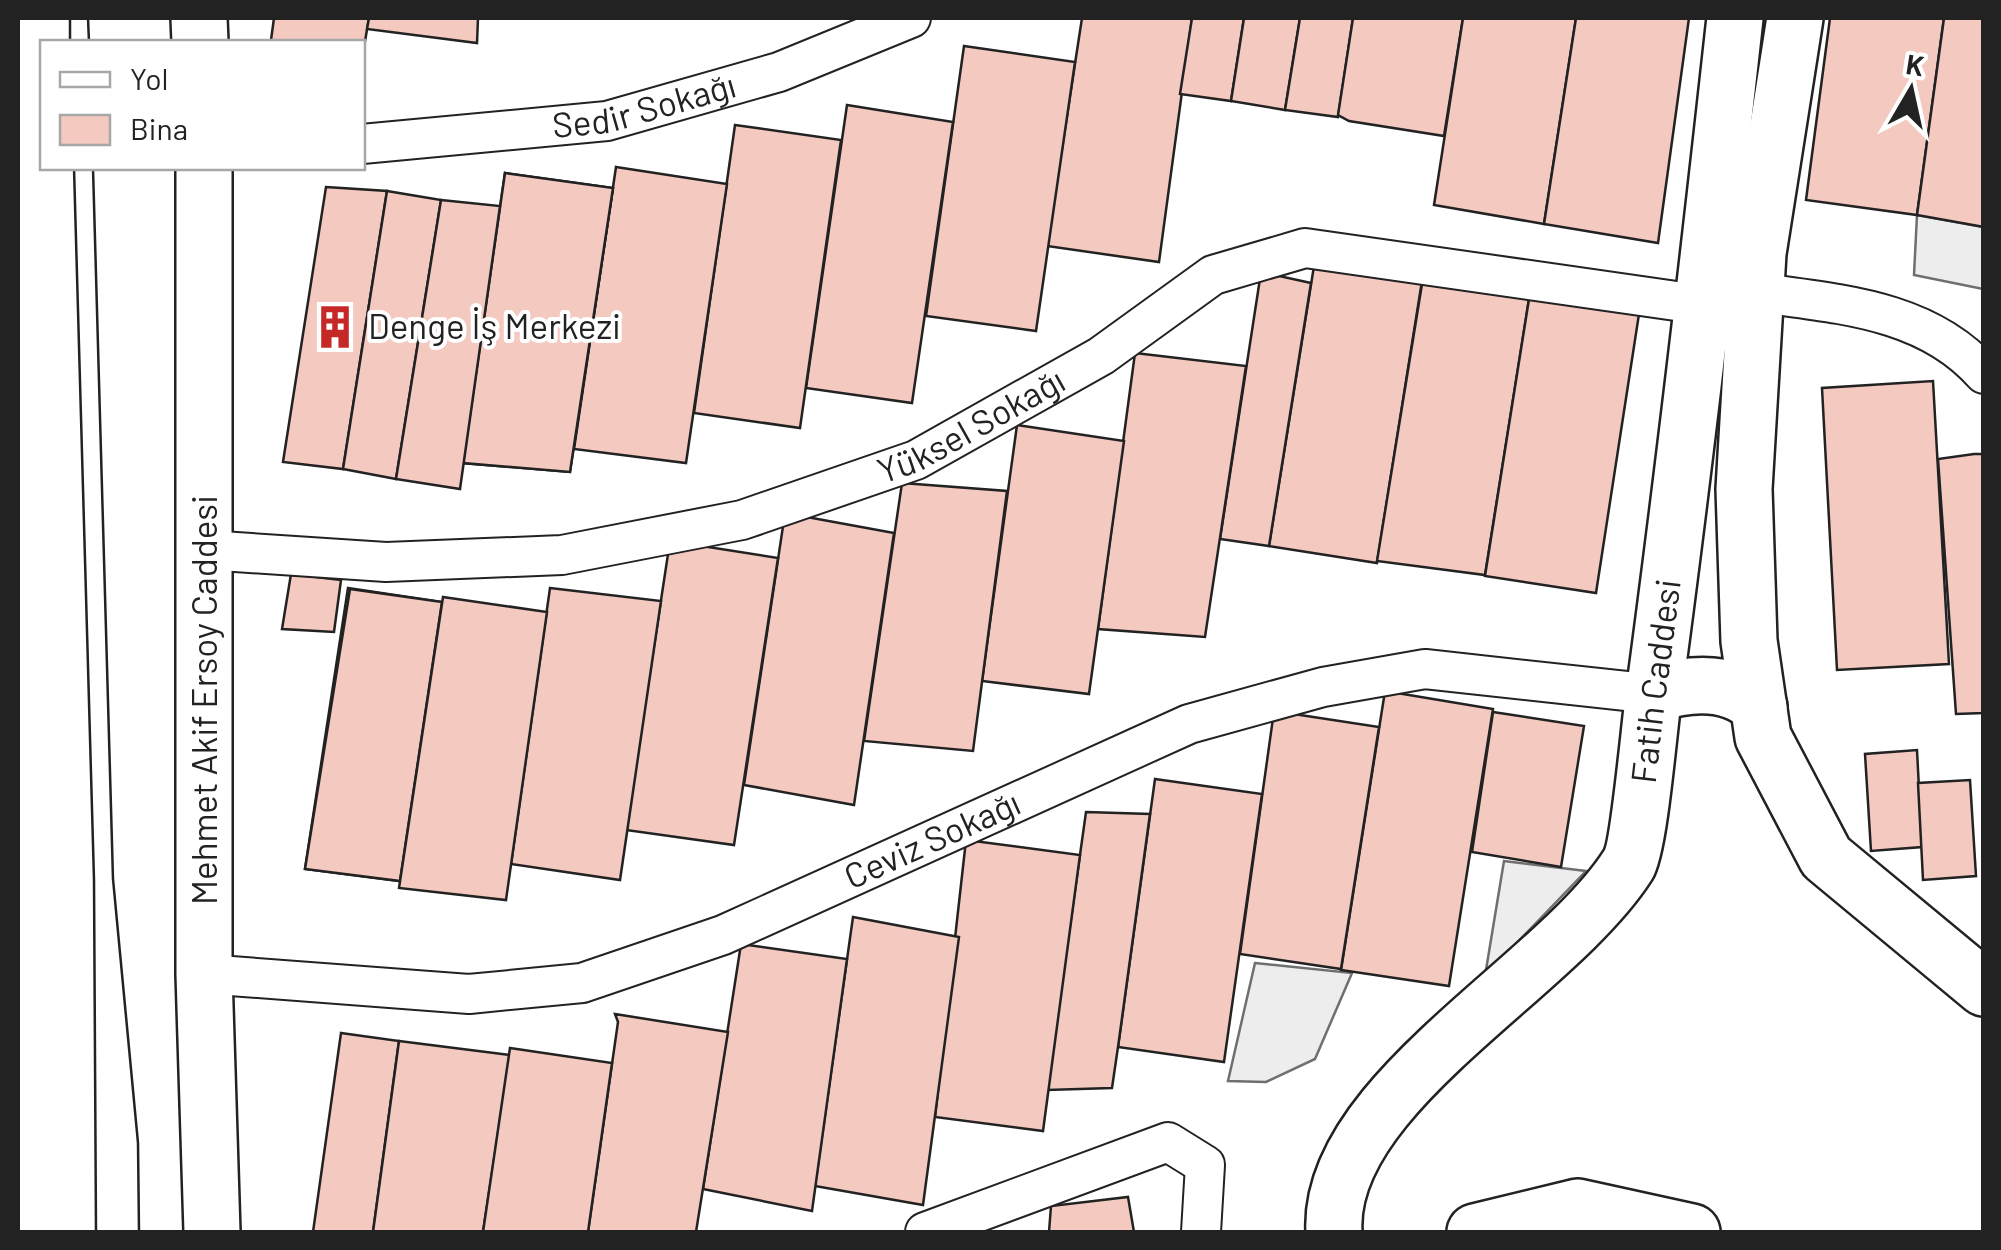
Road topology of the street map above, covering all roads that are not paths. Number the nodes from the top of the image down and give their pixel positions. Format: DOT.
graph roads {
  1 [pos="910,18"];
  2 [pos="1734,18"];
  3 [pos="1795,18"];
  4 [pos="365,144"];
  5 [pos="204,170"];
  6 [pos="1730,299"];
  7 [pos="1984,374"];
  8 [pos="206,550"];
  9 [pos="1654,694"];
  10 [pos="1759,707"];
  11 [pos="204,974"];
  12 [pos="1984,988"];
  13 [pos="212,1232"];
  14 [pos="925,1232"];
  15 [pos="1200,1232"];
  16 [pos="1334,1232"];
  17 [pos="1475,1232"];
  18 [pos="1692,1232"];
  1 -- 4 [label="street, Sedir Sokağı"];
  2 -- 6 [label="main road, Fatih Caddesi"];
  3 -- 6 [label="main road, Fatih Caddesi"];
  5 -- 8 [label="main road, Mehmet Akif Ersoy Caddesi"];
  6 -- 7 [label="street, Yüksel Sokağı"];
  6 -- 8 [label="street, Yüksel Sokağı"];
  6 -- 9 [label="main road, Fatih Caddesi"];
  6 -- 10 [label="main road, Fatih Caddesi"];
  8 -- 11 [label="main road, Mehmet Akif Ersoy Caddesi"];
  9 -- 10 [label="main road"];
  9 -- 11 [label="street, Ceviz Sokağı"];
  9 -- 16 [label="main road, Fatih Caddesi"];
  10 -- 12 [label="main road, Fatih Caddesi"];
  11 -- 13 [label="main road, Mehmet Akif Ersoy Caddesi"];
  14 -- 15 [label="street"];
  17 -- 18 [label="main road"];
}
